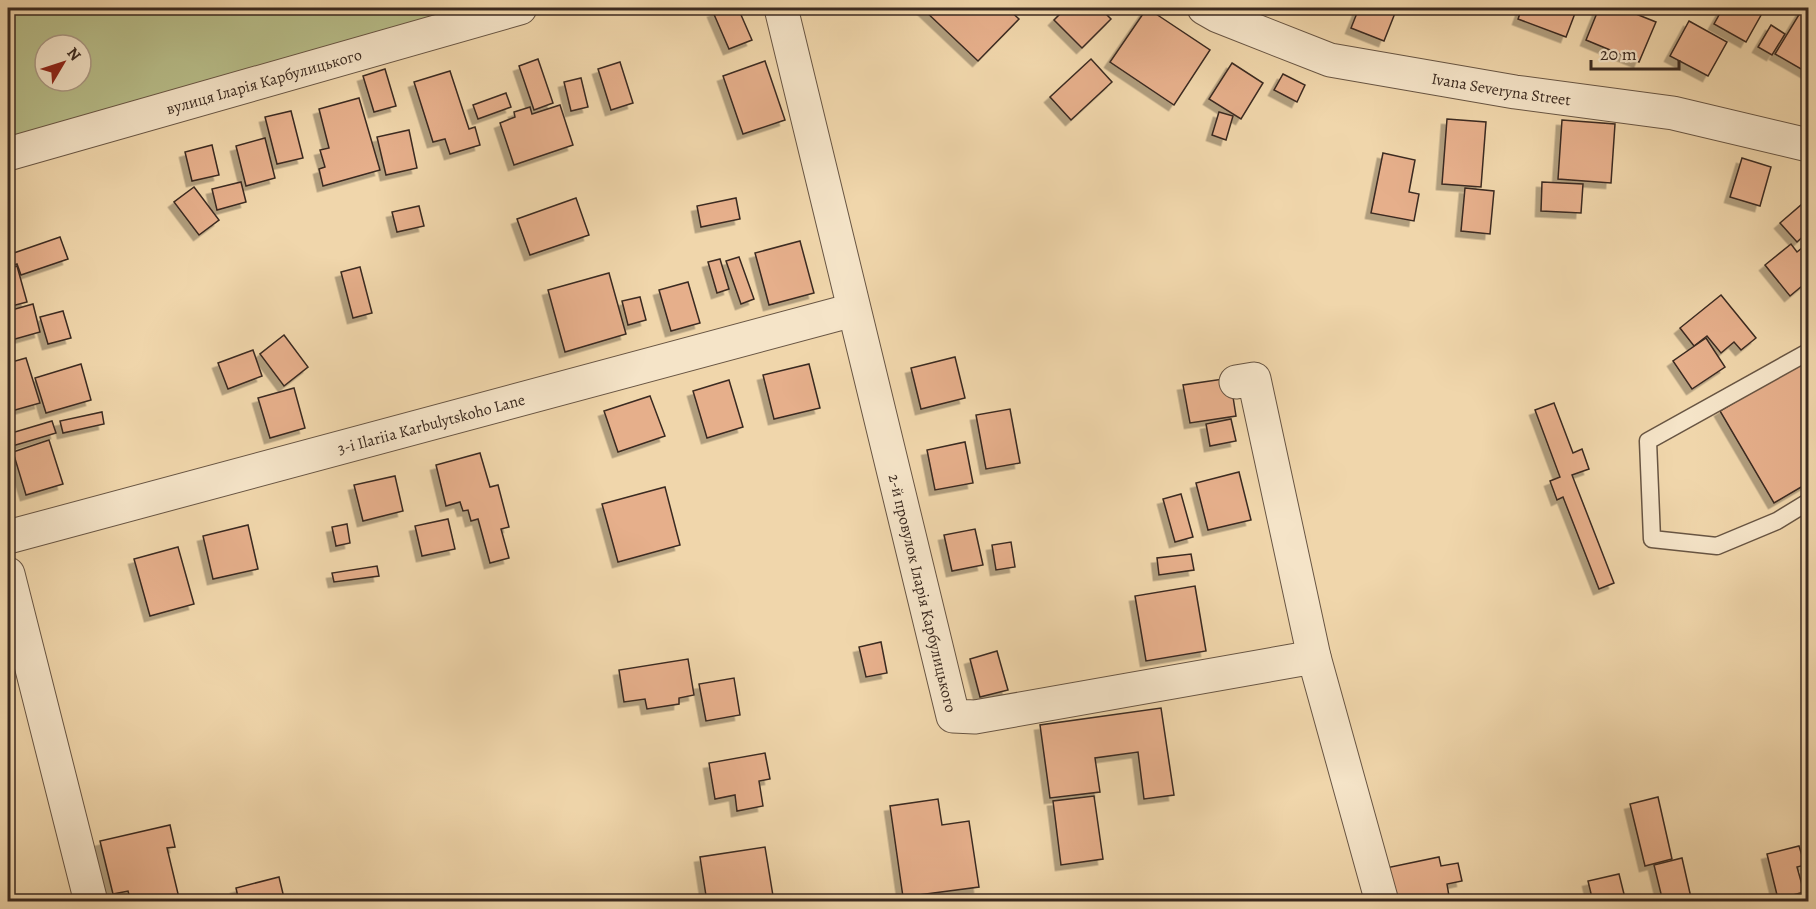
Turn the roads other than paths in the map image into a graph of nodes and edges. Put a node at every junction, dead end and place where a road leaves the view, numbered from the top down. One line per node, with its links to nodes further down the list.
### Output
1 (520, 8): 5 (street, вулиця Іларія Карбулицького)
2 (781, 8): 6 (street, 2-й провулок Іларія Карбулицького)
3 (1204, 8): 4 (street, Ivana Severyna Street)
4 (1809, 145)
5 (8, 154)
6 (853, 310): 10 (street, 3-i Ilariia Karbulytskoho Lane); 12 (street, 2-й провулок Іларія Карбулицького)
7 (1809, 351): 9 (lane)
8 (1236, 382): 12 (street)
9 (1809, 502)
10 (8, 537)
11 (8, 574): 13 (street)
12 (1314, 657): 14 (street)
13 (91, 902)
14 (1382, 902)

